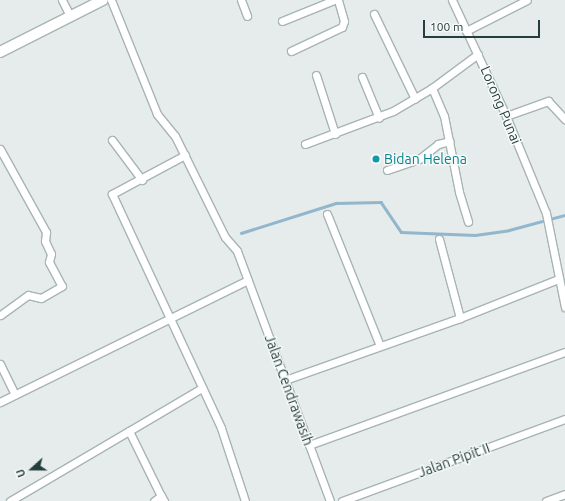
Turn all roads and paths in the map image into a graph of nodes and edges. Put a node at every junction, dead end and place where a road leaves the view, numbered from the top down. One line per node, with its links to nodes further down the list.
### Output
1 (62, 0): 10 (street)
2 (111, 0): 29 (street, Jalan Cendrawasih)
3 (241, 0): 11 (street)
4 (334, 0): 12 (street)
5 (338, 0): 14 (street)
6 (452, 0): 13 (street, Lorong Punai)
7 (526, 0): 13 (street)
8 (98, 1): 10 (main road)
9 (374, 14): 20 (street)
10 (70, 16): 15 (main road)
11 (247, 16)
12 (282, 21)
13 (466, 31): 16 (street, Lorong Punai)
14 (291, 51)
15 (0, 52)
16 (478, 54): 19 (street); 21 (street, Lorong Punai)
17 (316, 75): 24 (street)
18 (362, 77): 22 (street)
19 (432, 88): 20 (street); 26 (street)
20 (415, 99): 22 (street)
21 (506, 116): 23 (street); 36 (street, Lorong Punai)
22 (379, 118): 24 (street)
23 (565, 119)
24 (335, 134): 27 (street)
25 (112, 140): 31 (street)
26 (450, 141): 30 (street); 33 (street)
27 (305, 144)
28 (0, 149): 38 (street)
29 (185, 155): 31 (street); 35 (street, Jalan Cendrawasih)
30 (387, 170)
31 (142, 180): 40 (street)
32 (327, 214): 41 (street)
33 (468, 222)
34 (439, 239): 39 (street)
35 (248, 280): 40 (street); 44 (street, Jalan Cendrawasih)
36 (558, 280): 37 (street, Lorong Punai); 39 (street)
37 (565, 307)
38 (0, 315)
39 (460, 318): 41 (street)
40 (170, 320): 45 (street); 46 (street)
41 (380, 346): 44 (street)
42 (565, 352): 50 (street)
43 (0, 364): 46 (street)
44 (285, 380): 50 (street, Jalan Cendrawasih)
45 (202, 388): 49 (street); 55 (street)
46 (15, 395): 47 (street)
47 (0, 402)
48 (565, 419): 57 (street, Jalan Pipit II)
49 (129, 431): 52 (street); 53 (street)
50 (309, 445): 56 (street, Jalan Cendrawasih)
51 (565, 494): 58 (street)
52 (163, 499): 54 (street)
53 (10, 501)
54 (154, 501)
55 (245, 501)
56 (330, 501)
57 (342, 501)
58 (546, 501)

